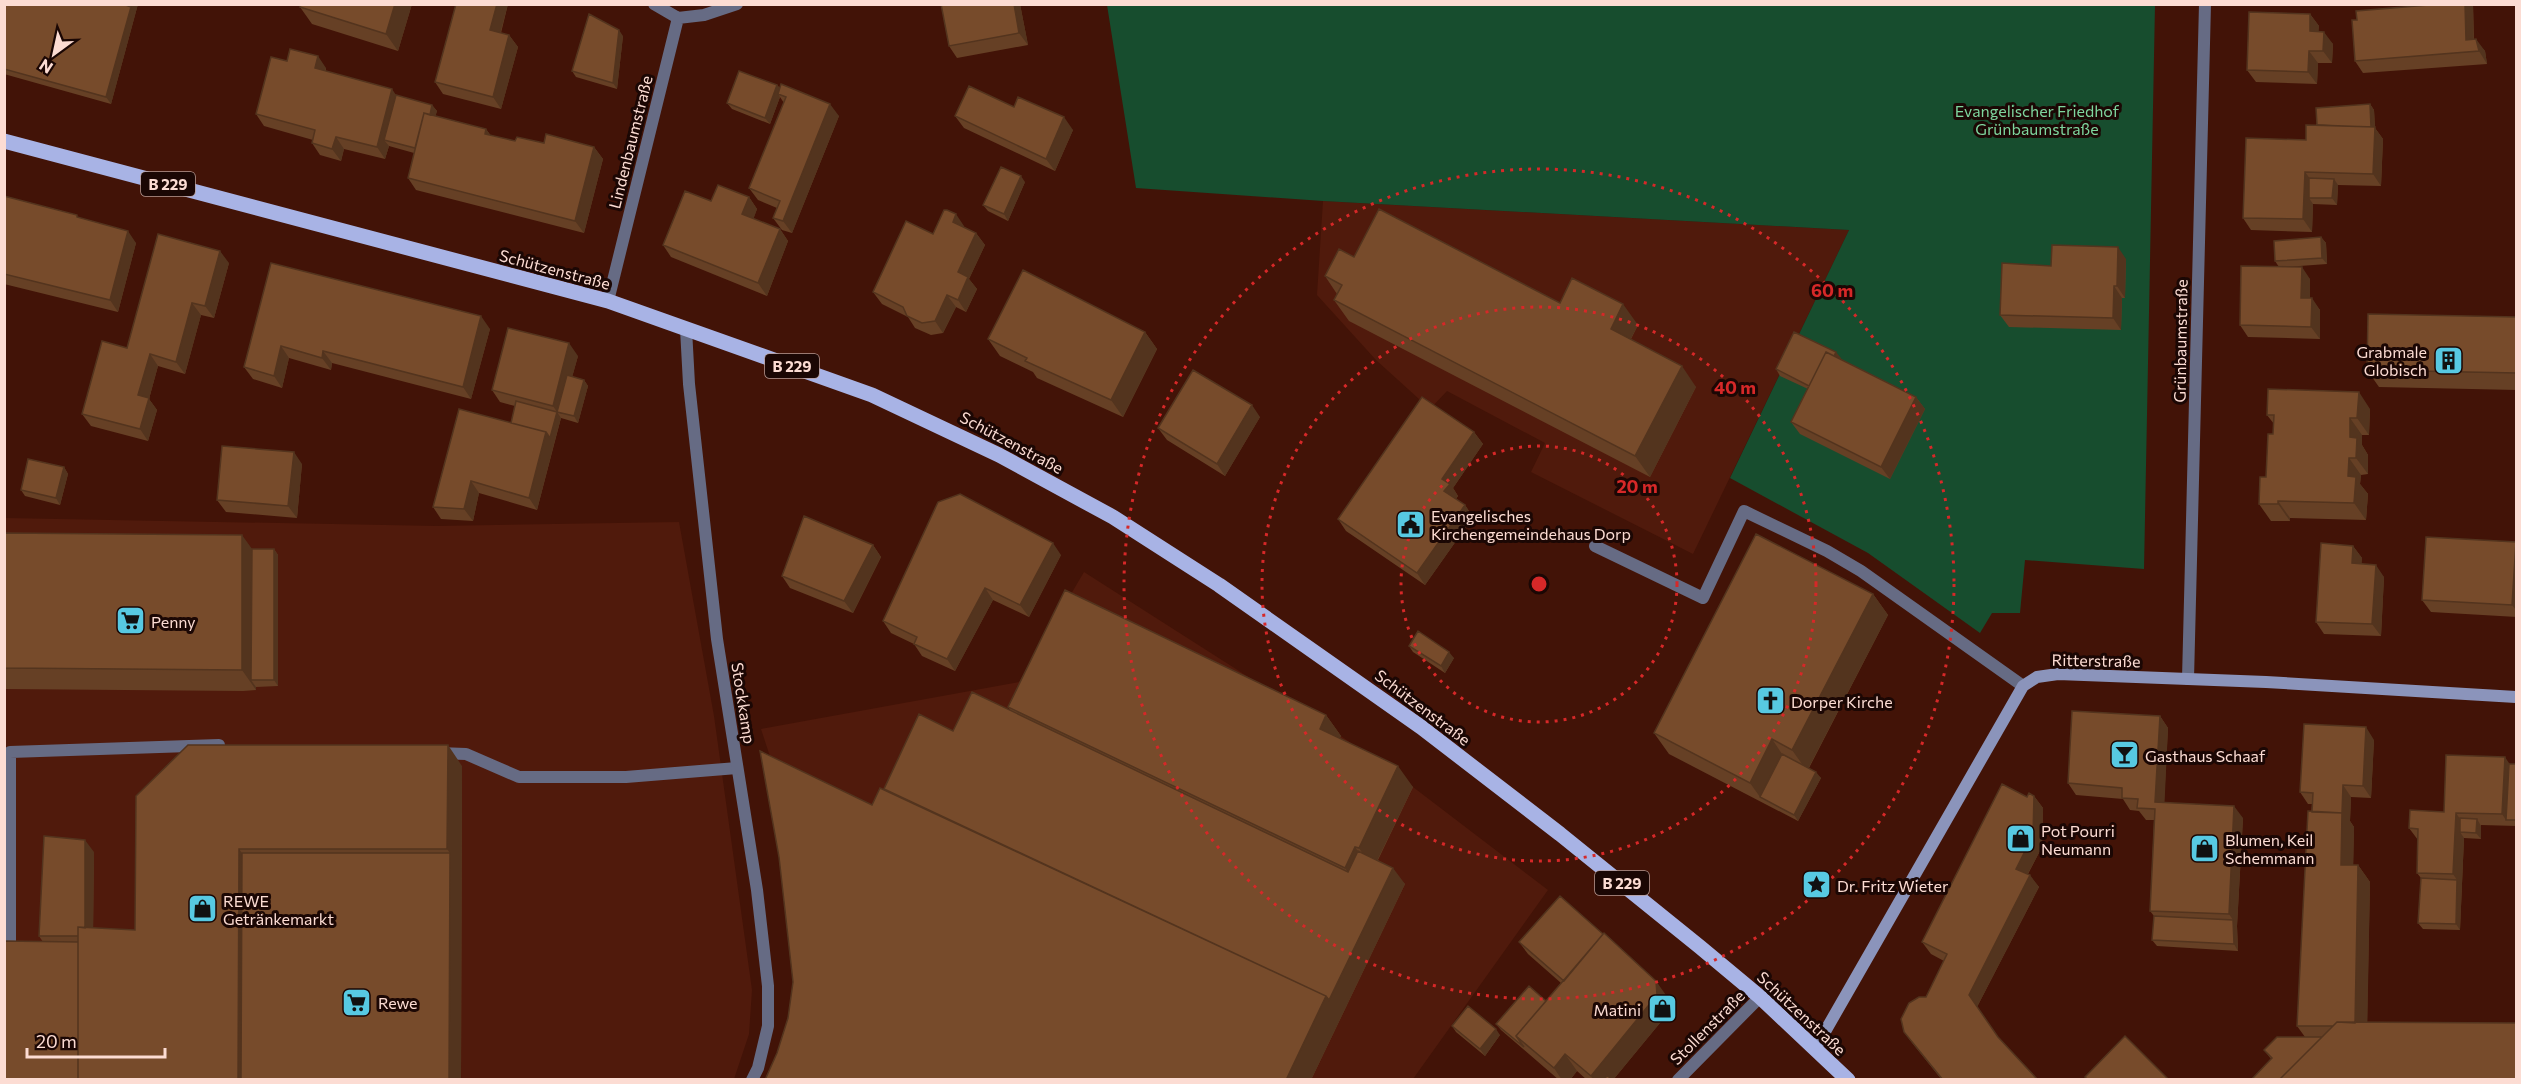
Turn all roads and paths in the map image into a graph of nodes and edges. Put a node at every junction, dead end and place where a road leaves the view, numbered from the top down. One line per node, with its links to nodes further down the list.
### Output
1 (654, 4): 4 (street)
2 (737, 4): 4 (street)
3 (2205, 4): 9 (street, Grünbaumstraße)
4 (678, 18): 6 (street, Lindenbaumstraße)
5 (4, 141): 6 (main road, Schützenstraße / B 229)
6 (608, 302): 7 (main road, Schützenstraße / B 229)
7 (686, 329): 14 (street, Stockkamp); 16 (main road, Schützenstraße / B 229)
8 (1595, 546): 10 (street)
9 (2188, 679): 10 (main road, Ritterstraße); 11 (main road, Ritterstraße)
10 (2023, 686): 17 (main road)
11 (2517, 697)
12 (226, 746): 15 (street)
13 (430, 753): 14 (street)
14 (737, 768): 18 (street, Stockkamp)
15 (10, 947)
16 (1760, 997): 17 (main road, Schützenstraße / B 229); 19 (street, Stollenstraße)
17 (1815, 1049): 20 (main road, Schützenstraße / B 229)
18 (752, 1080)
19 (1678, 1080)
20 (1848, 1080)

